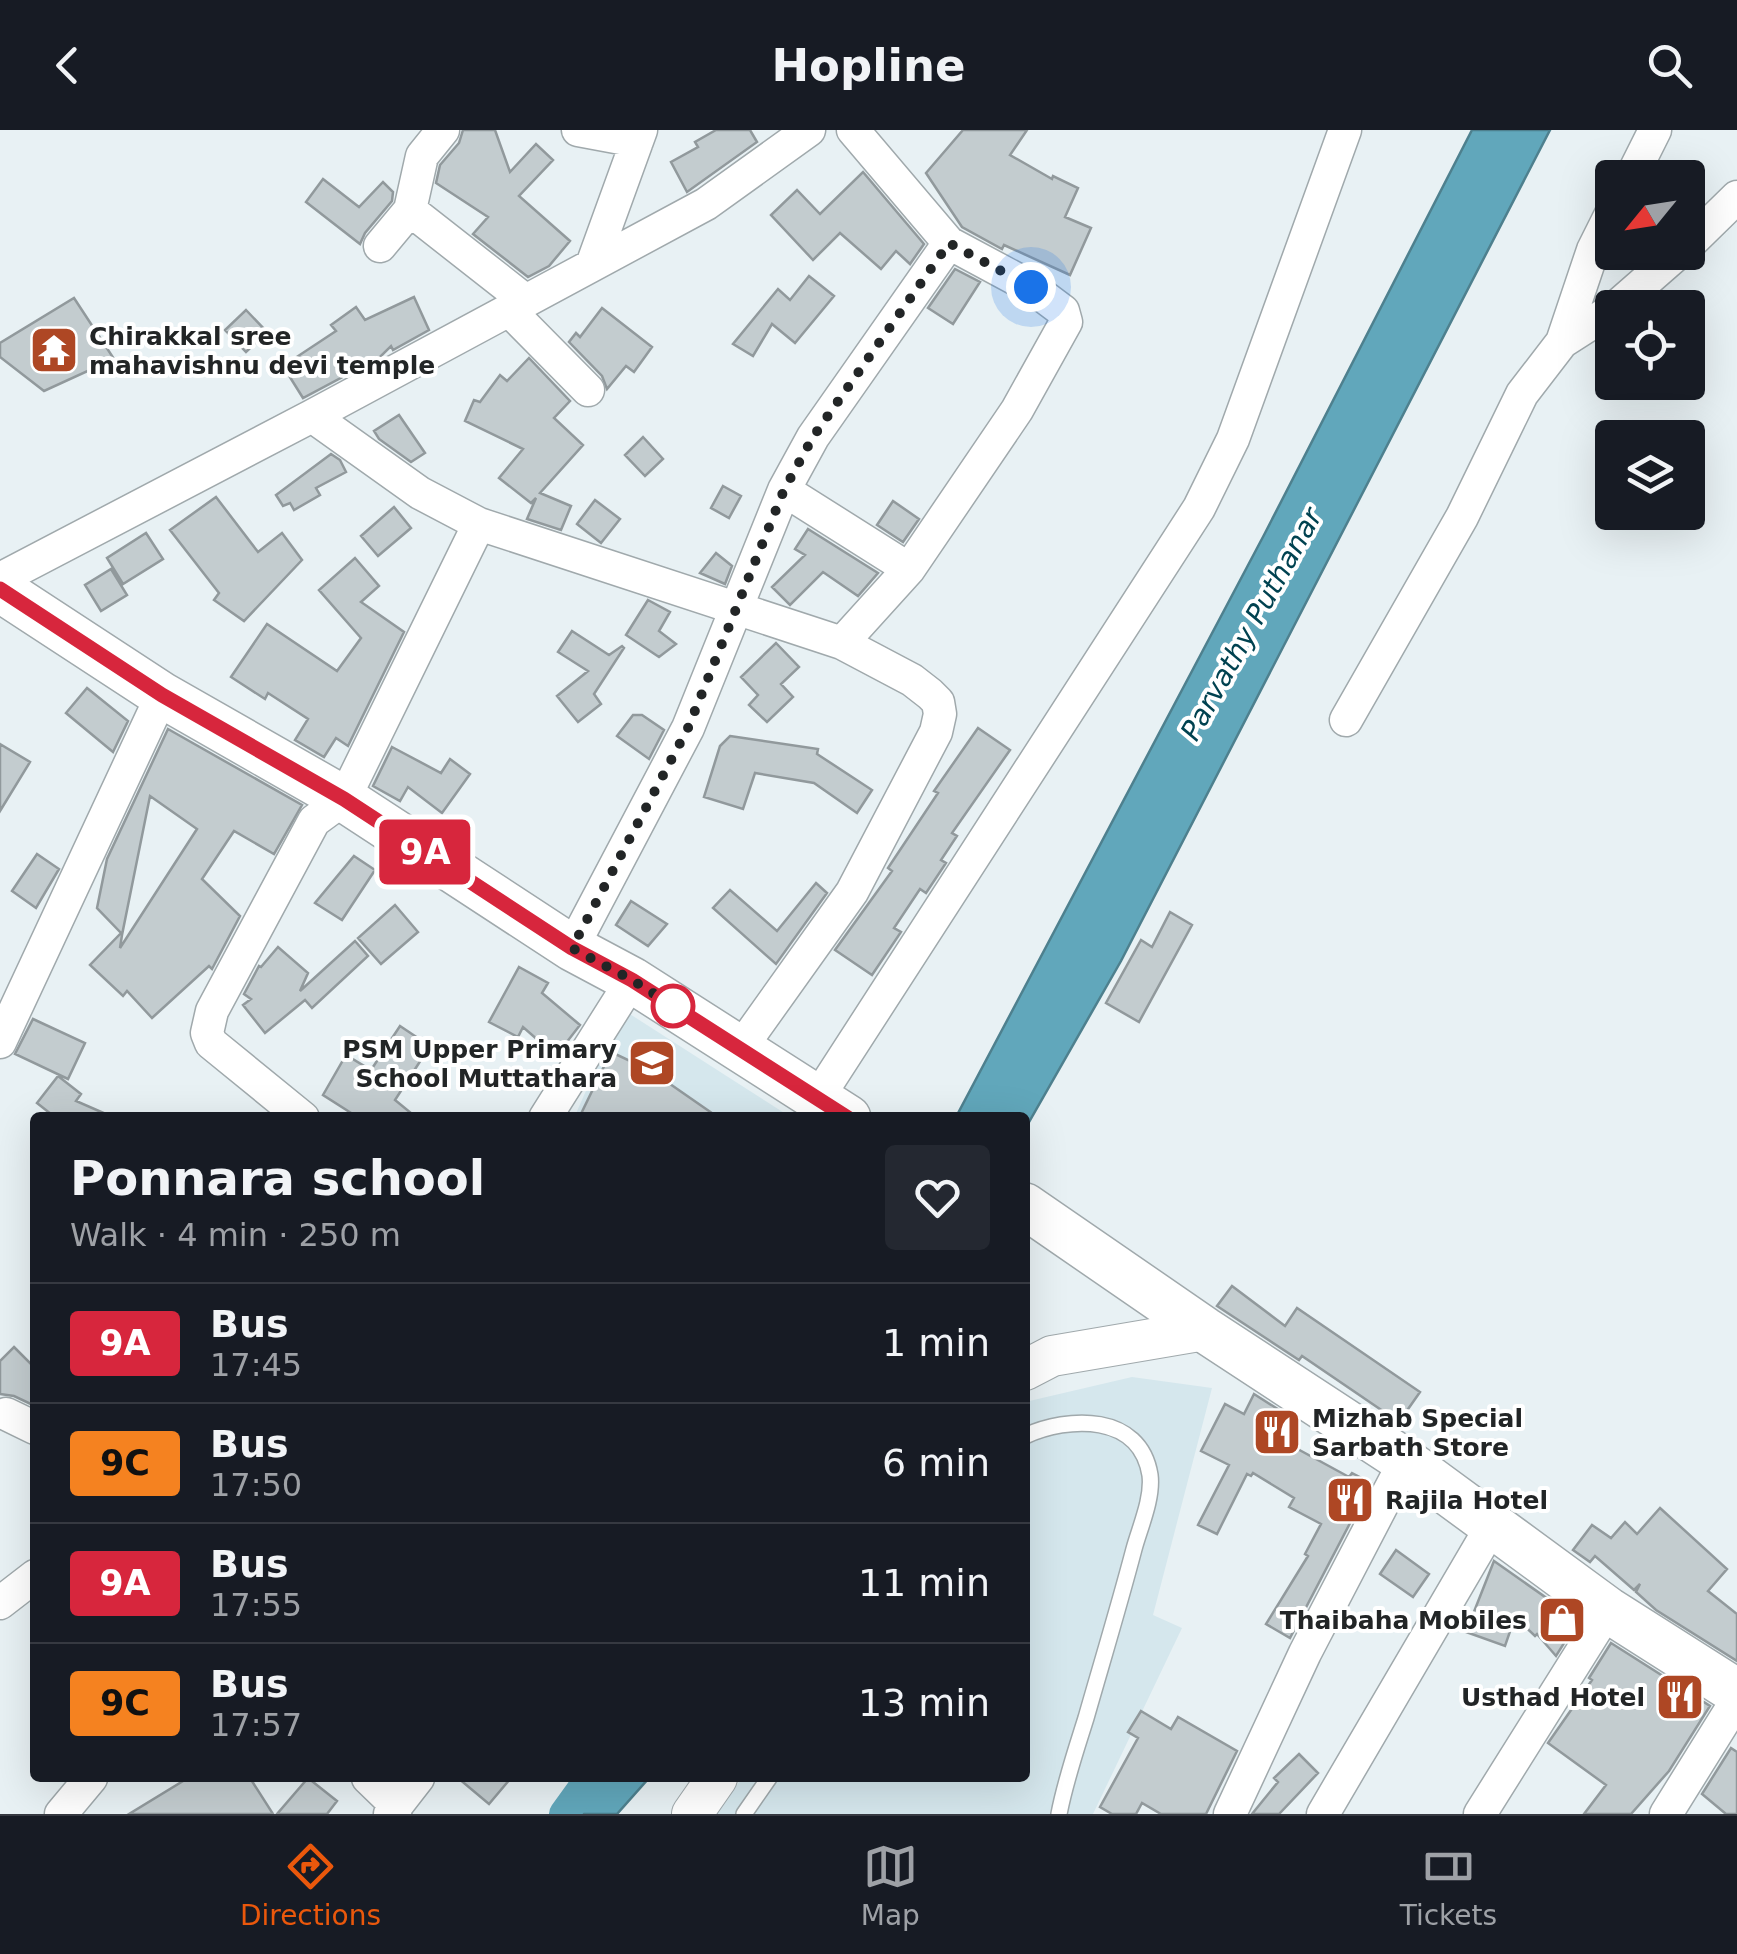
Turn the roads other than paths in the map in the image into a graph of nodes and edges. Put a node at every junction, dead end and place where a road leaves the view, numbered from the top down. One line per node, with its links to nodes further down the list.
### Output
1 (443, 130): 10 (street)
2 (578, 130): 7 (street)
3 (809, 130): 15 (street)
4 (853, 130): 12 (street)
5 (1345, 130): 37 (street)
6 (1655, 130): 8 (street)
7 (639, 136): 15 (street)
8 (1639, 160)
9 (1737, 197): 11 (street)
10 (410, 210): 13 (street); 18 (street)
11 (1705, 228)
12 (949, 243): 23 (street); 25 (street)
13 (380, 246)
14 (1595, 246): 20 (street)
15 (592, 265): 18 (street)
16 (1657, 270): 17 (street)
17 (1635, 290)
18 (518, 305): 21 (street); 22 (street)
19 (1595, 320): 20 (street)
20 (1562, 342): 31 (street)
21 (588, 390)
22 (312, 416): 24 (street); 26 (street)
23 (784, 490): 25 (street); 28 (street)
24 (479, 524): 28 (street); 32 (street)
25 (908, 568): 29 (street)
26 (0, 579)
27 (0, 589): 30 (main road)
28 (736, 608): 29 (street); 33 (street)
29 (842, 643): 36 (street)
30 (162, 695): 32 (main road); 35 (street)
31 (1346, 720)
32 (344, 799): 33 (main road); 38 (street)
33 (572, 948): 34 (main road)
34 (632, 980): 36 (main road); 39 (street)
35 (0, 1042)
36 (740, 1048): 37 (main road)
37 (832, 1111)
38 (288, 1112)
39 (549, 1112)
40 (1030, 1209): 41 (main road)
41 (1206, 1330): 42 (street); 44 (main road)
42 (1030, 1367)
43 (1030, 1435): 60 (lane)
44 (1405, 1460): 45 (main road); 61 (street)
45 (1493, 1524): 48 (main road); 62 (street)
46 (30, 1580): 47 (street)
47 (0, 1603)
48 (1608, 1610): 49 (main road); 63 (street)
49 (1737, 1692)
50 (1737, 1700): 64 (street)
51 (89, 1782): 57 (street)
52 (371, 1782): 56 (street)
53 (415, 1782): 56 (street)
54 (714, 1782): 58 (street)
55 (766, 1782): 59 (lane)
56 (393, 1810)
57 (62, 1814)
58 (692, 1814)
59 (744, 1814)
60 (1059, 1814)
61 (1230, 1814)
62 (1324, 1814)
63 (1480, 1814)
64 (1666, 1814)

